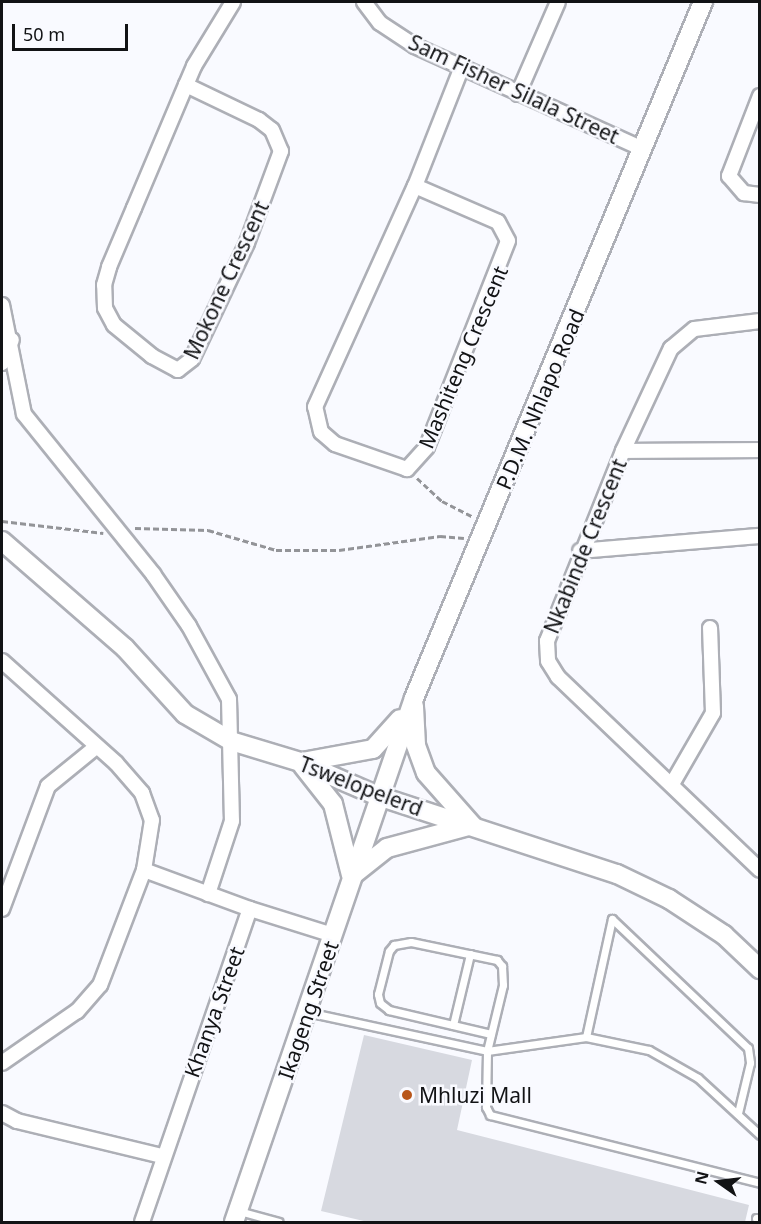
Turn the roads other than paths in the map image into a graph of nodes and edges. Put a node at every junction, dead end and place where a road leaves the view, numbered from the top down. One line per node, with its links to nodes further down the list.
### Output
1 (233, 2): 6 (street, Mokone Crescent)
2 (364, 2): 5 (street, Sam Fisher Silala Street)
3 (558, 2): 7 (street)
4 (704, 2): 9 (street, P.D.M. Nhlapo Road)
5 (462, 69): 7 (street, Sam Fisher Silala Street); 10 (street, Mashiteng Crescent)
6 (186, 85): 6 (street, Mokone Crescent)
7 (518, 94): 9 (street, Sam Fisher Silala Street)
8 (759, 96): 11 (street)
9 (641, 148): 23 (street, P.D.M. Nhlapo Road)
10 (415, 186): 10 (street, Mashiteng Crescent)
11 (759, 195)
12 (2, 305): 14 (street)
13 (759, 321): 17 (street, Nkabinde Crescent)
14 (12, 340): 15 (street); 24 (street)
15 (2, 363)
16 (759, 450): 17 (street)
17 (622, 451): 20 (street, Nkabinde Crescent)
18 (759, 536): 20 (street)
19 (2, 541): 24 (street, Tswelopelerd)
20 (580, 551): 27 (street, Nkabinde Crescent)
21 (710, 628): 27 (street)
22 (2, 661): 25 (street)
23 (414, 698): 26 (street); 28 (street, P.D.M. Nhlapo Road); 29 (street)
24 (231, 741): 26 (street, Tswelopelerd); 33 (street)
25 (96, 747): 30 (street); 34 (street)
26 (300, 762): 28 (street, Tswelopelerd); 32 (street)
27 (672, 784): 31 (street, Nkabinde Crescent)
28 (378, 796): 29 (street, Tswelopelerd); 32 (street, Ikageng Street)
29 (472, 825): 32 (street); 38 (street, Tswelopelerd)
30 (144, 870): 33 (street); 44 (street)
31 (759, 870)
32 (352, 876): 36 (street, Ikageng Street)
33 (208, 894): 35 (street)
34 (2, 909)
35 (250, 909): 36 (street); 48 (street, Khanya Street)
36 (333, 935): 39 (street, Ikageng Street)
37 (470, 954): 40 (lane); 40 (lane); 41 (lane)
38 (759, 969)
39 (307, 1012): 43 (lane); 50 (street, Ikageng Street)
40 (453, 1025): 41 (lane)
41 (491, 1034): 43 (lane)
42 (586, 1037): 43 (lane); 46 (lane); 46 (lane)
43 (487, 1051): 49 (lane)
44 (2, 1064)
45 (2, 1113): 48 (street)
46 (738, 1113): 47 (lane)
47 (759, 1135)
48 (162, 1156): 51 (street, Khanya Street)
49 (759, 1183)
50 (237, 1217): 52 (lane)
51 (142, 1222)
52 (279, 1222)

